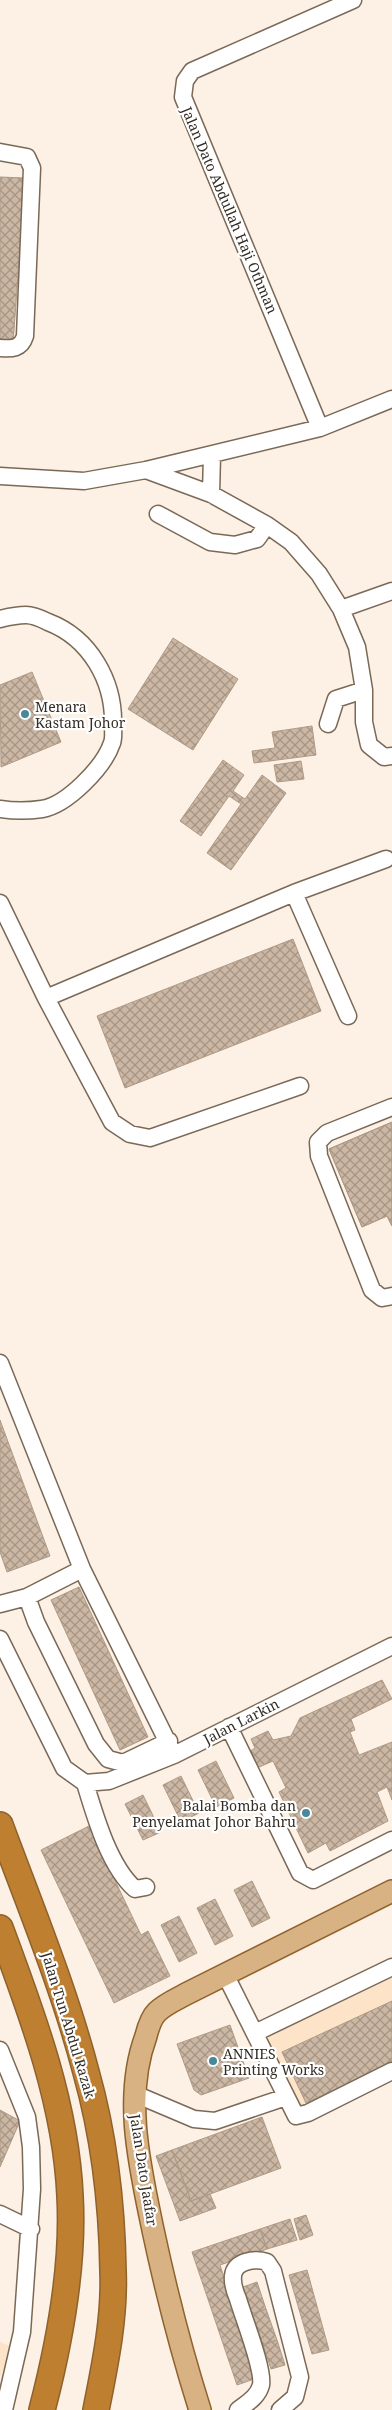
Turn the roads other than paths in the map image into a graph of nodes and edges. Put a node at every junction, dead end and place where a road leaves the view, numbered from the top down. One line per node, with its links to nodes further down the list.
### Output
1 (353, 0): 5 (street, Jalan Dato Abdullah Haji Othman)
2 (0, 152): 3 (street)
3 (0, 348)
4 (392, 399): 5 (street)
5 (320, 428): 6 (street)
6 (212, 455): 7 (street); 9 (street)
7 (146, 470): 8 (street); 9 (street)
8 (0, 476)
9 (210, 494): 11 (street)
10 (158, 514): 11 (street)
11 (267, 525): 13 (street)
12 (392, 591): 13 (street)
13 (340, 609): 15 (street)
14 (0, 619): 18 (street)
15 (364, 690): 16 (street); 17 (street)
16 (328, 724)
17 (388, 756)
18 (0, 809)
19 (386, 859): 20 (street)
20 (294, 893): 22 (street); 23 (street)
21 (0, 903): 22 (street)
22 (46, 998): 24 (street)
23 (348, 1016)
24 (300, 1086)
25 (392, 1107): 26 (street)
26 (392, 1296)
27 (0, 1362): 28 (street)
28 (82, 1569): 29 (street); 34 (street)
29 (27, 1597): 30 (street); 34 (street)
30 (0, 1604)
31 (0, 1639): 35 (street)
32 (392, 1646): 33 (street, Jalan Larkin)
33 (229, 1727): 34 (street, Jalan Larkin); 37 (street)
34 (172, 1748): 35 (street, Jalan Larkin)
35 (85, 1783): 38 (street)
36 (0, 1825): 53 (highway, Jalan Tun Abdul Razak)
37 (392, 1840)
38 (146, 1887)
39 (392, 1891): 42 (main road, Jalan Dato Jaafar)
40 (0, 1928): 52 (highway)
41 (392, 1967): 43 (street)
42 (225, 1974): 43 (street); 46 (main road, Jalan Dato Jaafar)
43 (254, 2033): 47 (street)
44 (0, 2050): 49 (street)
45 (392, 2071): 47 (street)
46 (135, 2094): 47 (street); 54 (main road, Jalan Dato Jaafar)
47 (286, 2097)
48 (0, 2214): 49 (street)
49 (31, 2229): 50 (street)
50 (5, 2388): 51 (street)
51 (4, 2410)
52 (42, 2410)
53 (96, 2410)
54 (200, 2410)
55 (238, 2410): 56 (street)
56 (280, 2410)

